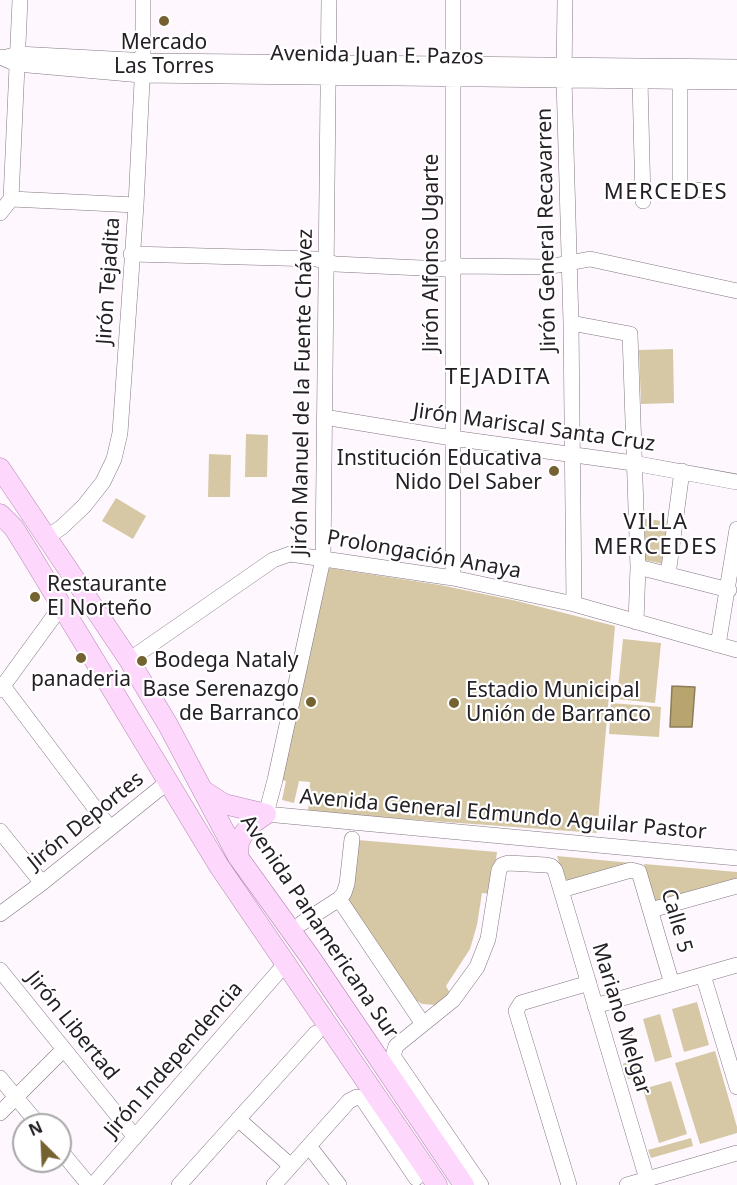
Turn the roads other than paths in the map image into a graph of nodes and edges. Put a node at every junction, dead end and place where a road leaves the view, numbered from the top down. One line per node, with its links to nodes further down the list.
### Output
1 (20, 0): 6 (street)
2 (143, 0): 8 (street, Jirón Tejadita)
3 (329, 0): 9 (street, Jirón Manuel de la Fuente Chávez)
4 (453, 0): 10 (street, Jirón Alfonso Ugarte)
5 (565, 0): 11 (street, Jirón General Recavarren)
6 (9, 58): 8 (street, Avenida Juan E. Pazos); 16 (street)
7 (737, 67): 11 (street, Avenida Juan E. Pazos)
8 (142, 68): 9 (street, Avenida Juan E. Pazos); 18 (street, Jirón Tejadita)
9 (328, 70): 10 (street, Avenida Juan E. Pazos); 21 (street, Jirón Manuel de la Fuente Chávez)
10 (453, 72): 11 (street, Avenida Juan E. Pazos); 23 (street, Jirón Alfonso Ugarte)
11 (564, 72): 12 (street, Avenida Juan E. Pazos); 22 (street, Jirón General Recavarren)
12 (640, 80): 13 (street, Avenida Juan E. Pazos); 17 (street)
13 (680, 81): 14 (street, Avenida Juan E. Pazos); 15 (street)
14 (737, 82)
15 (705, 190)
16 (11, 199): 18 (street); 19 (street)
17 (643, 201)
18 (136, 205): 20 (street, Jirón Tejadita)
19 (0, 213)
20 (131, 254): 21 (street); 35 (street, Jirón Tejadita)
21 (326, 261): 23 (street); 26 (street, Jirón Manuel de la Fuente Chávez)
22 (569, 262): 23 (street); 24 (street); 25 (street, Jirón General Recavarren)
23 (452, 267): 27 (street, Jirón Alfonso Ugarte)
24 (737, 291)
25 (571, 323): 28 (street, Jirón General Recavarren); 29 (street)
26 (324, 417): 27 (street, Jirón Mariscal Santa Cruz); 36 (street, Jirón Manuel de la Fuente Chávez)
27 (452, 438): 28 (street, Jirón Mariscal Santa Cruz); 39 (street, Jirón Alfonso Ugarte)
28 (572, 454): 29 (street, Jirón Mariscal Santa Cruz); 41 (street, Jirón General Recavarren)
29 (633, 463): 31 (street, Jirón Mariscal Santa Cruz); 37 (street)
30 (0, 468): 35 (main road, Avenida Panamericana Sur)
31 (682, 471): 32 (street, Jirón Mariscal Santa Cruz); 38 (street)
32 (737, 482)
33 (0, 514): 42 (main road)
34 (737, 529): 40 (street)
35 (46, 538): 46 (main road, Avenida Panamericana Sur)
36 (323, 559): 39 (street, Prolongación Anaya); 46 (street, Prolongación Anaya); 50 (street, Jirón Manuel de la Fuente Chávez)
37 (638, 567): 38 (street); 43 (street)
38 (668, 575): 40 (street)
39 (453, 578): 41 (street, Prolongación Anaya)
40 (731, 594): 44 (street)
41 (574, 604): 43 (street, Prolongación Anaya)
42 (62, 605): 47 (street); 48 (main road)
43 (636, 622): 44 (street, Prolongación Anaya)
44 (718, 645): 45 (street, Prolongación Anaya)
45 (737, 650)
46 (129, 660): 49 (main road, Avenida Panamericana Sur)
47 (2, 688): 51 (street)
48 (169, 781): 51 (street, Jirón Deportes); 53 (main road)
49 (218, 807): 50 (main road); 53 (main road); 55 (main road, Avenida Panamericana Sur)
50 (266, 814): 55 (main road); 56 (street, Avenida General Edmundo Aguilar Pastor)
51 (110, 828): 57 (street, Jirón Deportes)
52 (0, 831): 57 (street)
53 (201, 835): 64 (main road)
54 (352, 839): 60 (street)
55 (238, 857): 92 (main road, Avenida Panamericana Sur)
56 (737, 858)
57 (42, 883): 62 (street, Jirón Deportes)
58 (737, 886): 61 (street)
59 (561, 890): 61 (street, Calle 5); 68 (street, Mariano Melgar); 71 (street, Mariano Melgar)
60 (339, 899): 63 (street); 71 (street)
61 (651, 910): 69 (street, Calle 5)
62 (0, 914)
63 (302, 923)
64 (286, 963): 80 (street, Jirón Independencia); 91 (main road)
65 (737, 965): 67 (street)
66 (0, 970): 73 (street, Jirón Libertad)
67 (703, 975): 69 (street); 75 (street)
68 (589, 983): 70 (street, Mariano Melgar); 94 (street)
69 (672, 984): 70 (street)
70 (595, 1006): 86 (street, Mariano Melgar)
71 (423, 1024): 93 (street)
72 (316, 1033): 79 (street)
73 (64, 1049): 76 (street); 80 (street, Jirón Libertad)
74 (0, 1078): 76 (street)
75 (737, 1087)
76 (16, 1097): 77 (street); 78 (street)
77 (0, 1113)
78 (29, 1113)
79 (238, 1119): 84 (street); 88 (street)
80 (135, 1137): 87 (street, Jirón Independencia)
81 (309, 1146): 84 (street); 85 (street); 90 (street)
82 (737, 1153): 86 (street)
83 (72, 1164): 87 (street)
84 (291, 1166): 89 (street)
85 (416, 1178)
86 (647, 1179): 95 (street)
87 (91, 1185)
88 (179, 1185)
89 (274, 1185)
90 (339, 1185)
91 (436, 1185)
92 (464, 1185)
93 (481, 1185)
94 (569, 1185)
95 (627, 1185)

